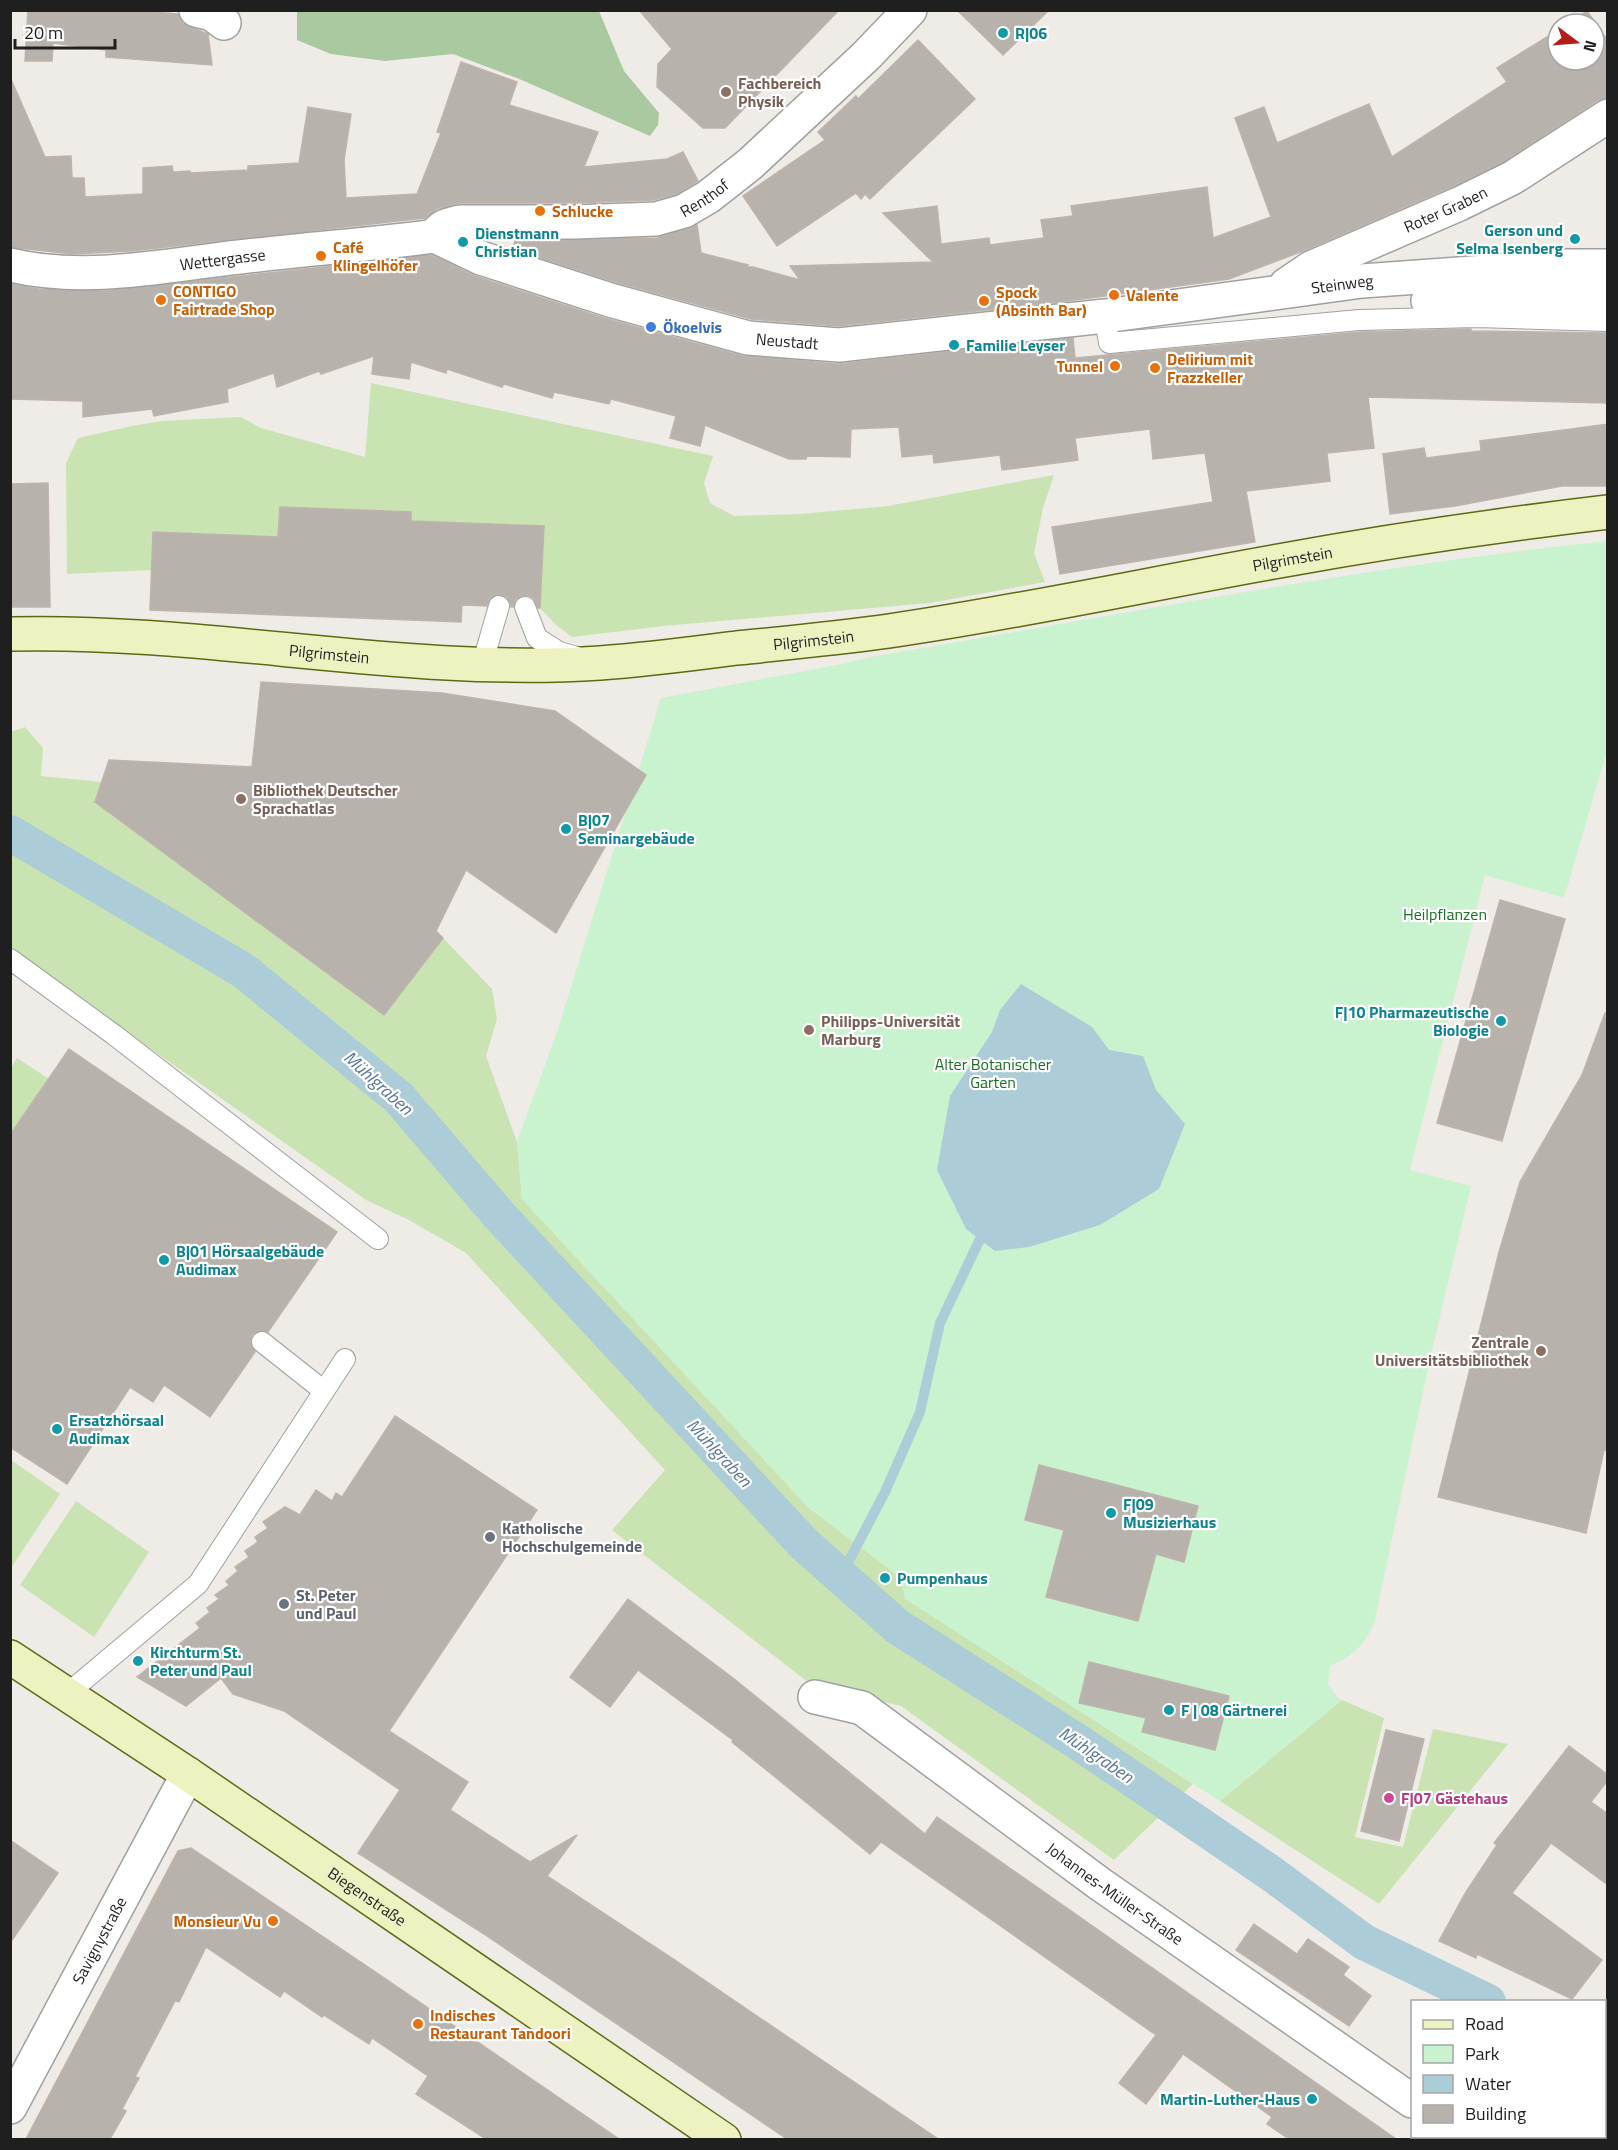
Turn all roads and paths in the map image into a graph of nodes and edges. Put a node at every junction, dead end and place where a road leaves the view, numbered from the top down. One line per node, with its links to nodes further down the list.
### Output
1 (910, 10): 3 (street, Renthof)
2 (1608, 116): 6 (street, Roter Graben)
3 (435, 236): 4 (street, Wettergasse); 9 (street, Neustadt)
4 (10, 265)
5 (1608, 266): 6 (street, Steinweg)
6 (1277, 291): 9 (street, Steinweg)
7 (1608, 296): 8 (street)
8 (1428, 301)
9 (1092, 317): 10 (lane)
10 (1608, 321)
11 (1608, 512): 15 (main road, Pilgrimstein)
12 (499, 606): 16 (lane)
13 (525, 607): 15 (lane)
14 (10, 634): 16 (main road, Pilgrimstein)
15 (531, 652): 16 (main road, Pilgrimstein)
16 (482, 665)
17 (10, 959): 18 (lane)
18 (378, 1239)
19 (262, 1342): 21 (lane)
20 (345, 1359): 21 (lane)
21 (324, 1391): 23 (lane)
22 (10, 1657): 23 (main road, Biegenstraße)
23 (67, 1694): 25 (main road, Biegenstraße)
24 (815, 1697): 26 (street, Johannes-Müller-Straße)
25 (188, 1774): 27 (street, Savignystraße); 28 (main road, Biegenstraße)
26 (1411, 2100)
27 (10, 2107)
28 (721, 2139)

